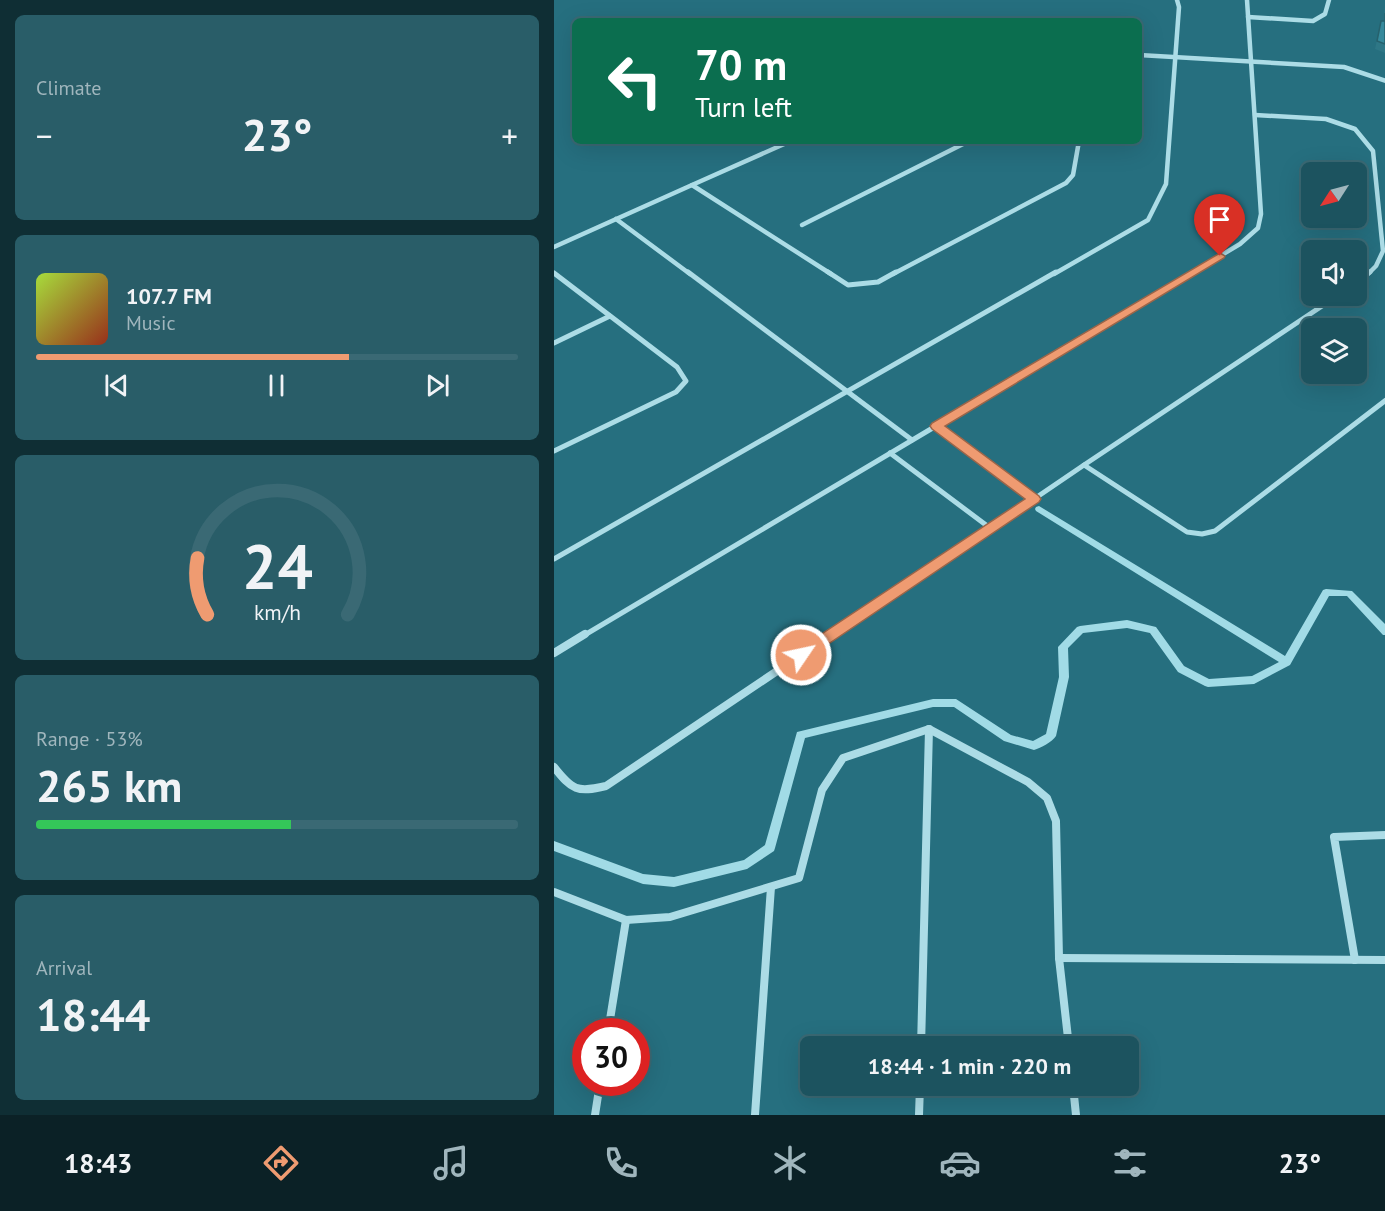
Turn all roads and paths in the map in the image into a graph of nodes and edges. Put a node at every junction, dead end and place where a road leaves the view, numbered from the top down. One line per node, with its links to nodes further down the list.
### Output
1 (1177, 0): 6 (street)
2 (1247, 0): 4 (street)
3 (1329, 0): 4 (street)
4 (1248, 17): 7 (street)
5 (1142, 55): 6 (street)
6 (1175, 57): 7 (street); 22 (street)
7 (1251, 62): 8 (street); 9 (street)
8 (1385, 81)
9 (1254, 115): 18 (street); 24 (street)
10 (784, 144): 13 (street)
11 (963, 144): 15 (street)
12 (1078, 144): 13 (street)
13 (692, 185): 14 (street)
14 (616, 219): 16 (street); 22 (street)
15 (802, 225)
16 (554, 246)
17 (554, 273): 20 (street)
18 (1367, 275)
19 (1322, 306): 28 (street)
20 (610, 316): 21 (street); 26 (street)
21 (554, 343)
22 (847, 391): 25 (street); 31 (street)
23 (1385, 400): 28 (street)
24 (936, 426): 25 (street); 29 (street)
25 (912, 440): 27 (street)
26 (554, 452)
27 (890, 453): 30 (street); 32 (street)
28 (1084, 465): 29 (street)
29 (1034, 499): 30 (street)
30 (990, 528): 34 (street)
31 (554, 559)
32 (554, 653)
33 (929, 729): 36 (street); 39 (street); 43 (street)
34 (554, 767)
35 (1385, 835): 40 (street)
36 (772, 887): 38 (street); 49 (street)
37 (554, 892): 38 (street)
38 (626, 920): 42 (street)
39 (1058, 958): 40 (street); 44 (street)
40 (1355, 960): 41 (street)
41 (1385, 960)
42 (610, 1018)
43 (921, 1036)
44 (1068, 1036)
45 (598, 1096): 48 (street)
46 (920, 1096): 50 (street)
47 (1074, 1096): 51 (street)
48 (595, 1115)
49 (755, 1115)
50 (919, 1115)
51 (1076, 1115)

